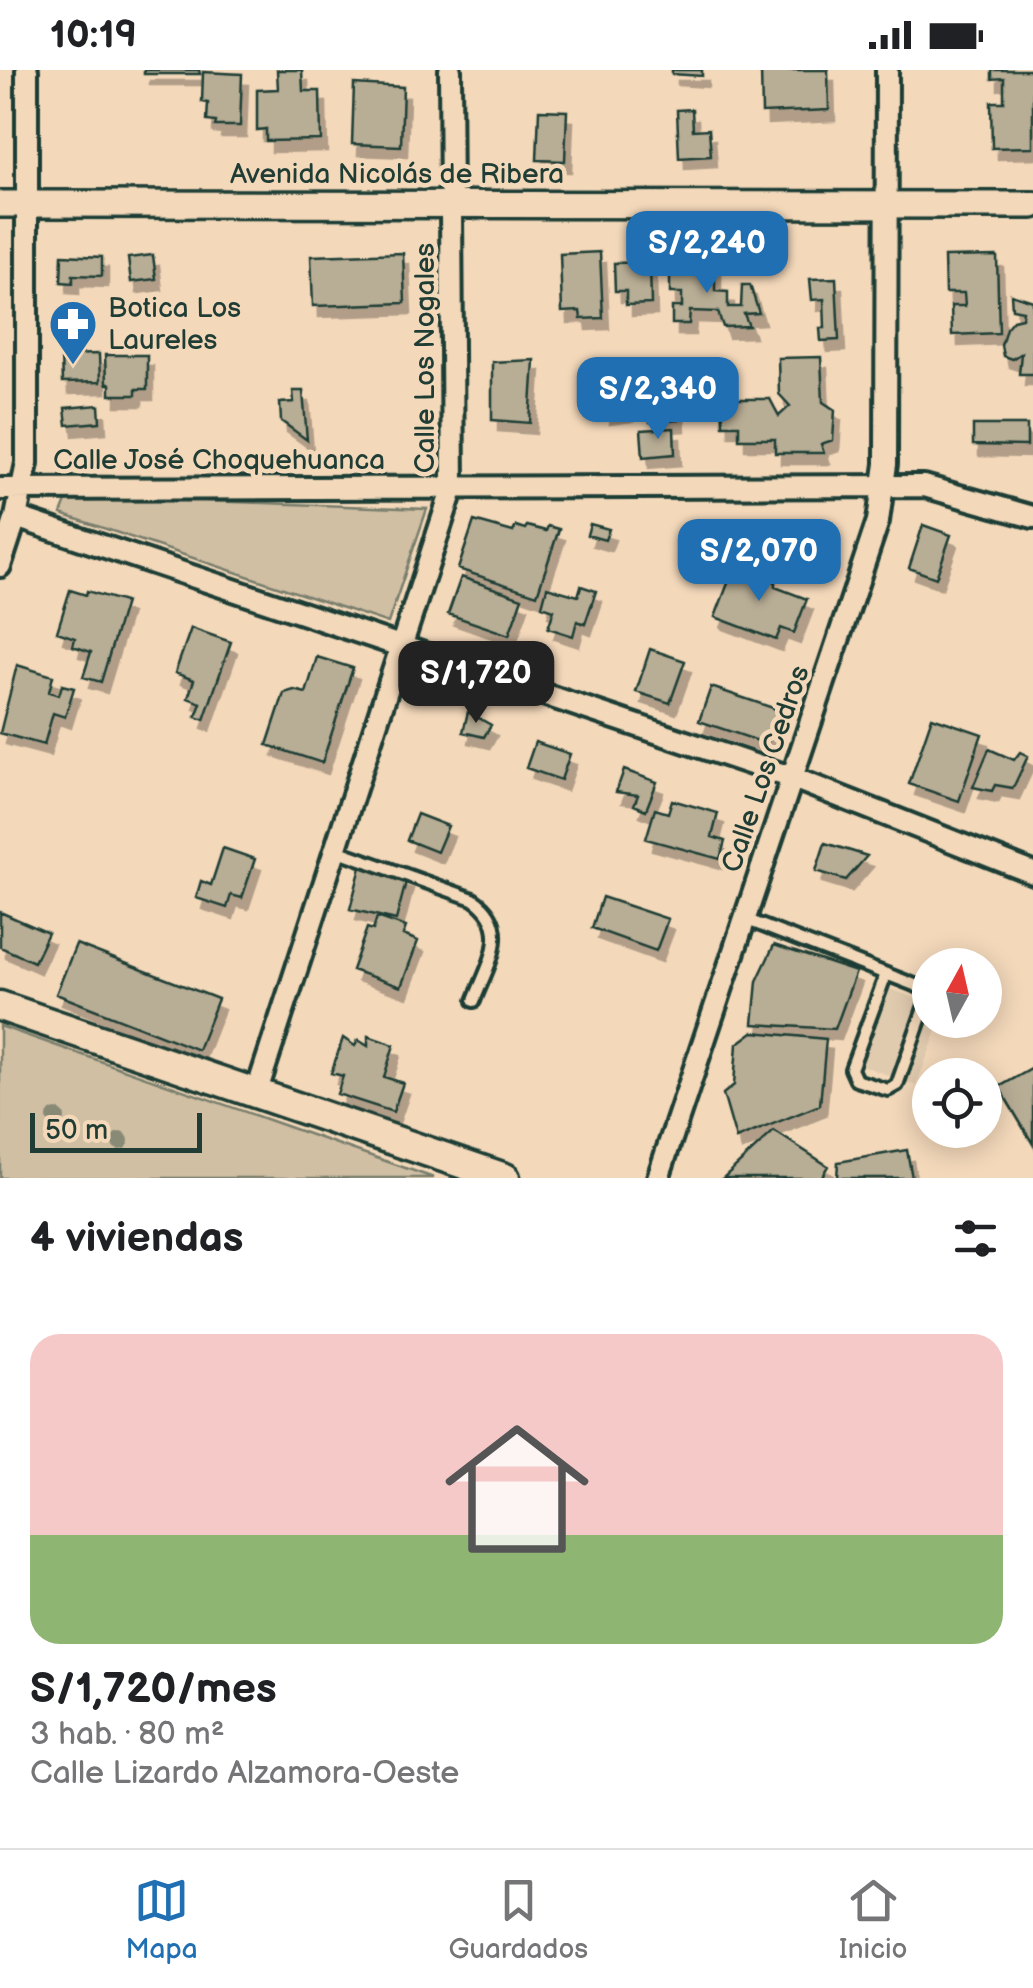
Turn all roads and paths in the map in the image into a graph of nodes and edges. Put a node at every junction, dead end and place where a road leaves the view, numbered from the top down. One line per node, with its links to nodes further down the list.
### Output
1 (27, 70): 5 (street)
2 (450, 70): 6 (street, Calle Los Nogales)
3 (887, 70): 7 (street, Calle Los Cedros)
4 (0, 204): 5 (street, Avenida Nicolás de Ribera)
5 (27, 204): 6 (street, Avenida Nicolás de Ribera); 11 (street)
6 (452, 204): 7 (street, Avenida Nicolás de Ribera); 10 (street, Calle Los Nogales)
7 (887, 205): 8 (street, Avenida Nicolás de Ribera); 9 (street, Calle Los Cedros)
8 (1033, 205)
9 (883, 485): 10 (street, Calle José Choquehuanca); 14 (street, Calle José Choquehuanca); 17 (street, Calle Los Cedros)
10 (453, 487): 11 (street, Calle José Choquehuanca); 16 (street, Calle Los Nogales)
11 (22, 488): 12 (street, Calle José Choquehuanca); 13 (street)
12 (0, 489)
13 (16, 516): 15 (street); 16 (street)
14 (1033, 517)
15 (0, 566)
16 (400, 646): 17 (street); 18 (street, Calle Los Nogales)
17 (792, 778): 19 (street); 20 (street, Calle Los Cedros)
18 (335, 850): 23 (lane); 26 (street, Calle Los Nogales)
19 (1033, 873)
20 (745, 919): 21 (lane); 28 (street, Calle Los Cedros)
21 (886, 974): 22 (lane); 25 (lane)
22 (912, 984)
23 (474, 1000)
24 (0, 1006): 26 (main road)
25 (914, 1038)
26 (256, 1094): 27 (main road)
27 (505, 1178)
28 (658, 1178)

